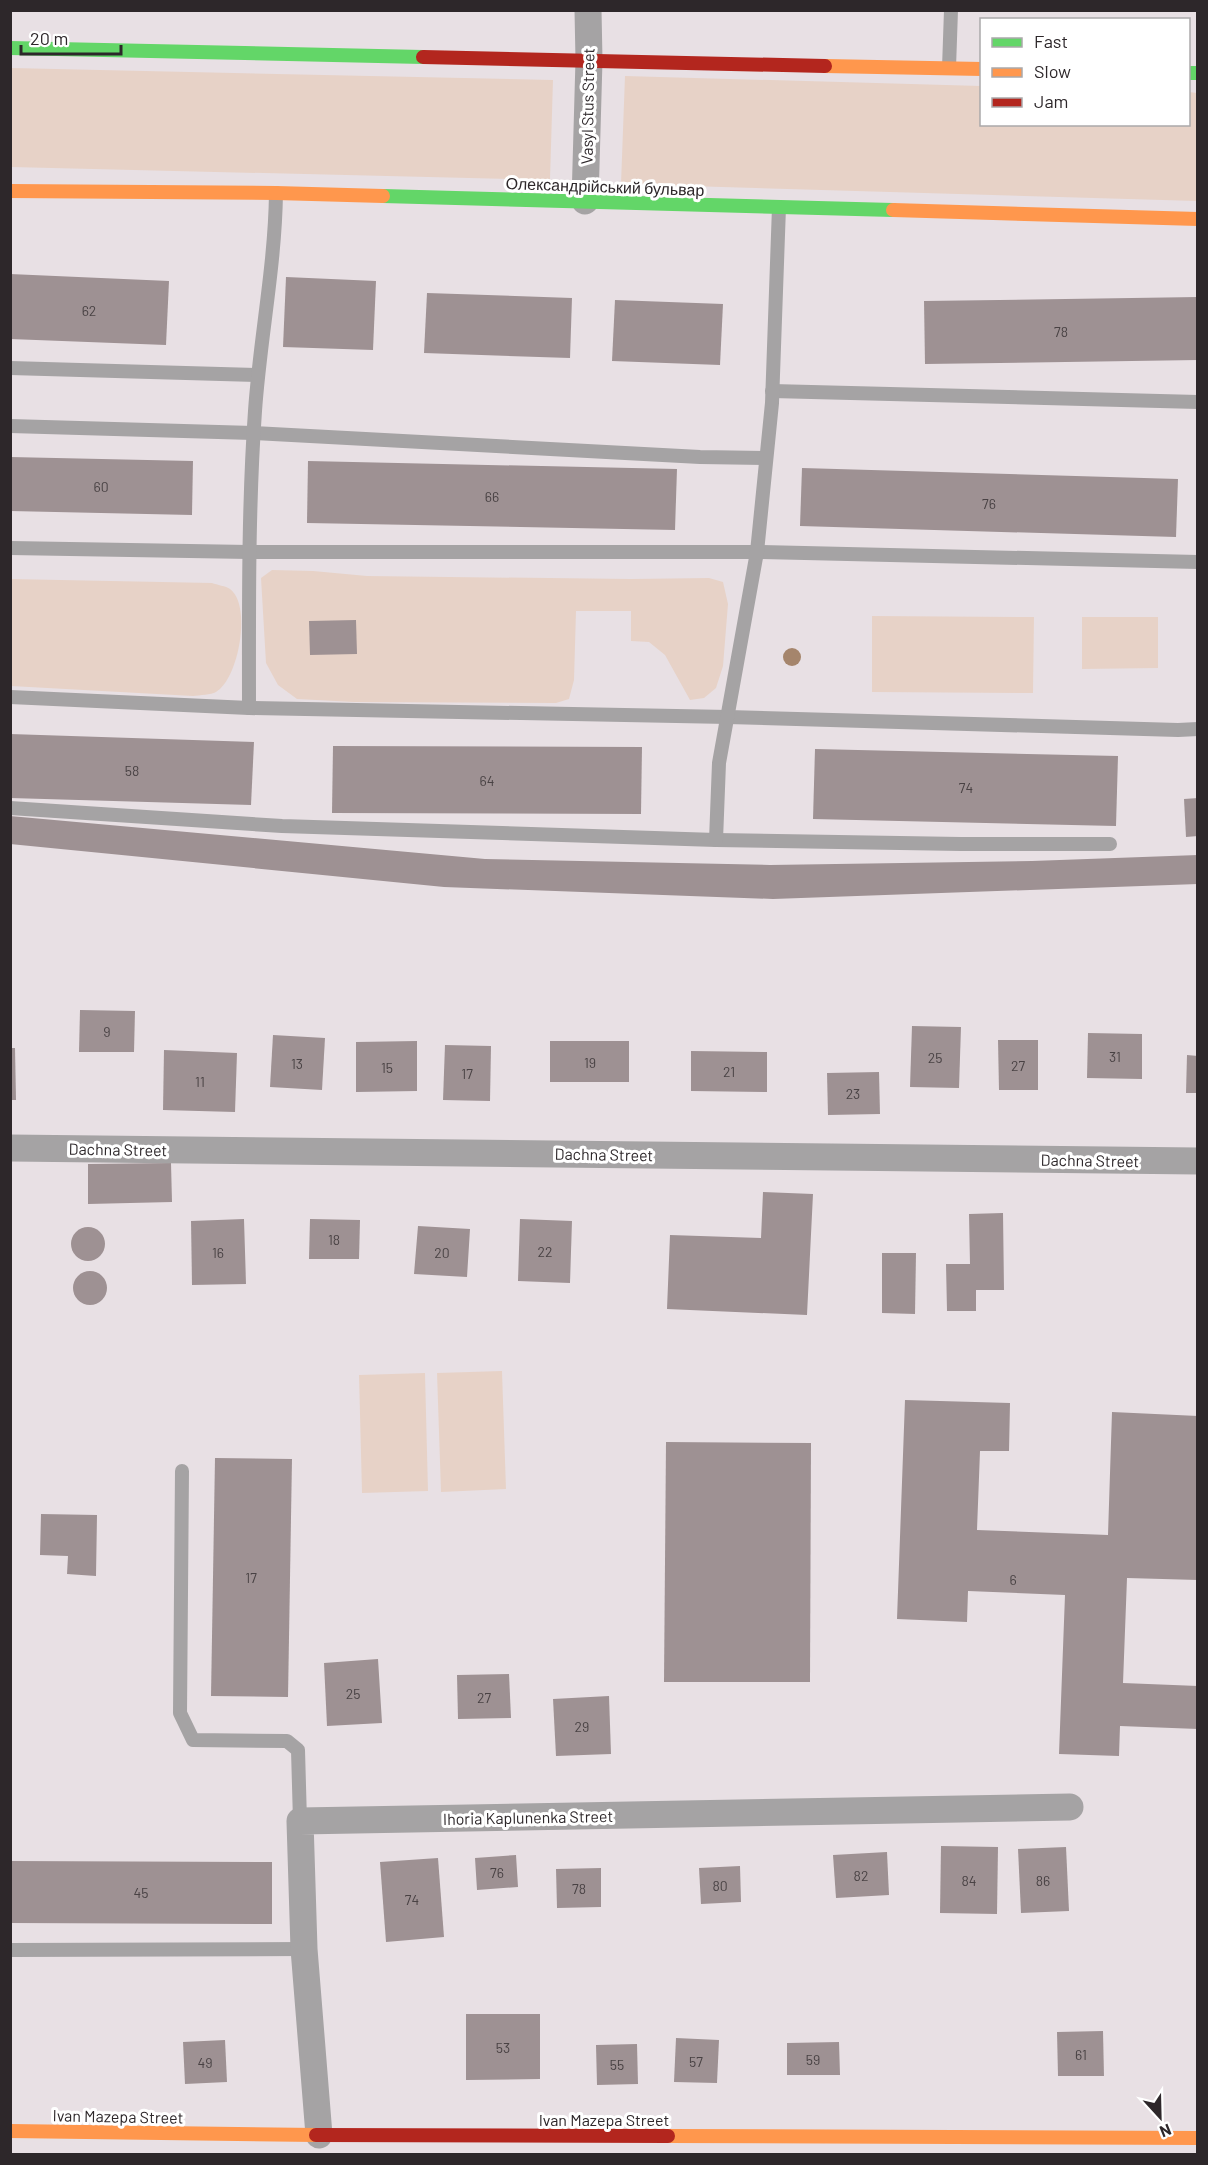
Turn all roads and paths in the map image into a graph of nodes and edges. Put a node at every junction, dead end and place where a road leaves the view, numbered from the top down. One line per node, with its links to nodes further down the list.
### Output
1 (588, 10): 4 (street, Vasyl Stus Street)
2 (951, 10): 5 (lane)
3 (10, 48): 4 (main road)
4 (589, 60): 5 (main road); 9 (street, Vasyl Stus Street)
5 (949, 68): 6 (main road)
6 (980, 69)
7 (10, 191): 8 (main road, Олександрійський бульвар)
8 (276, 193): 9 (main road, Олександрійський бульвар); 13 (lane)
9 (585, 201): 10 (main road, Олександрійський бульвар)
10 (779, 207): 11 (main road, Олександрійський бульвар); 14 (lane)
11 (1197, 219)
12 (10, 368): 13 (lane)
13 (258, 375): 17 (lane)
14 (772, 391): 15 (lane); 18 (lane)
15 (1197, 402)
16 (10, 426): 17 (lane)
17 (253, 433): 18 (lane); 20 (lane)
18 (766, 458): 21 (lane)
19 (10, 548): 20 (lane)
20 (249, 552): 21 (lane); 24 (lane)
21 (757, 552): 22 (lane); 25 (lane)
22 (1197, 562)
23 (10, 696): 24 (lane)
24 (249, 708): 25 (lane)
25 (728, 717): 26 (lane); 28 (lane)
26 (1197, 729)
27 (10, 808): 28 (lane)
28 (716, 840): 29 (lane)
29 (1110, 844)
30 (10, 1148): 31 (street, Dachna Street)
31 (1197, 1161)
32 (182, 1471): 34 (lane)
33 (1070, 1807): 34 (street, Ihoria Kaplunenka Street)
34 (300, 1821): 35 (street)
35 (304, 1948): 36 (lane); 38 (street)
36 (10, 1950)
37 (10, 2131): 38 (main road, Ivan Mazepa Street)
38 (319, 2135): 39 (main road, Ivan Mazepa Street)
39 (1197, 2138)

